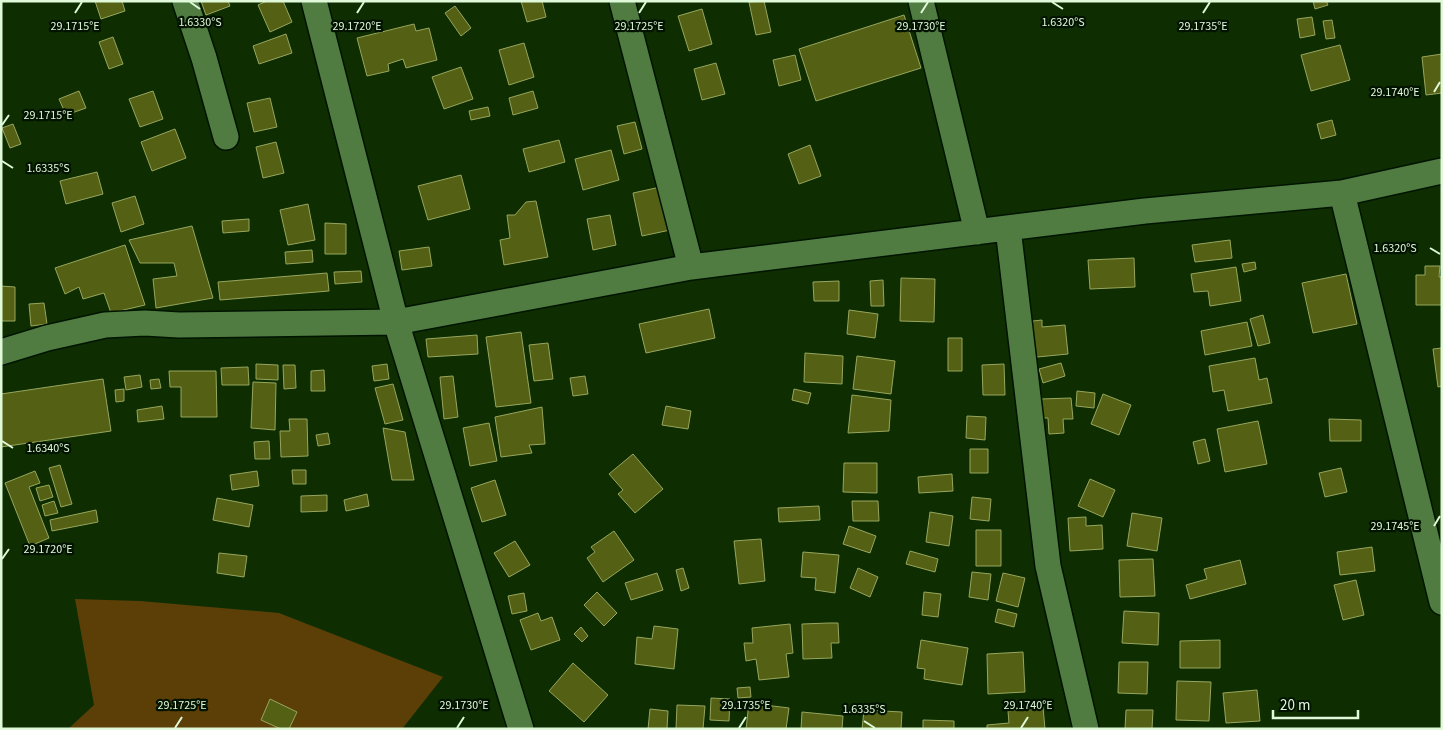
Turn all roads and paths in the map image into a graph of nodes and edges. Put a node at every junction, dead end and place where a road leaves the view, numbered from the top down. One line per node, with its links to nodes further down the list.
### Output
1 (184, 1): 5 (street)
2 (314, 1): 11 (street)
3 (622, 1): 10 (street)
4 (921, 1): 9 (street)
5 (226, 137)
6 (1442, 171): 7 (street)
7 (1342, 193): 8 (street); 13 (street)
8 (1008, 228): 9 (street); 15 (street)
9 (977, 232): 10 (street)
10 (691, 267): 11 (street)
11 (396, 322): 12 (street); 14 (street)
12 (1, 352)
13 (1442, 602)
14 (522, 729)
15 (1086, 729)

